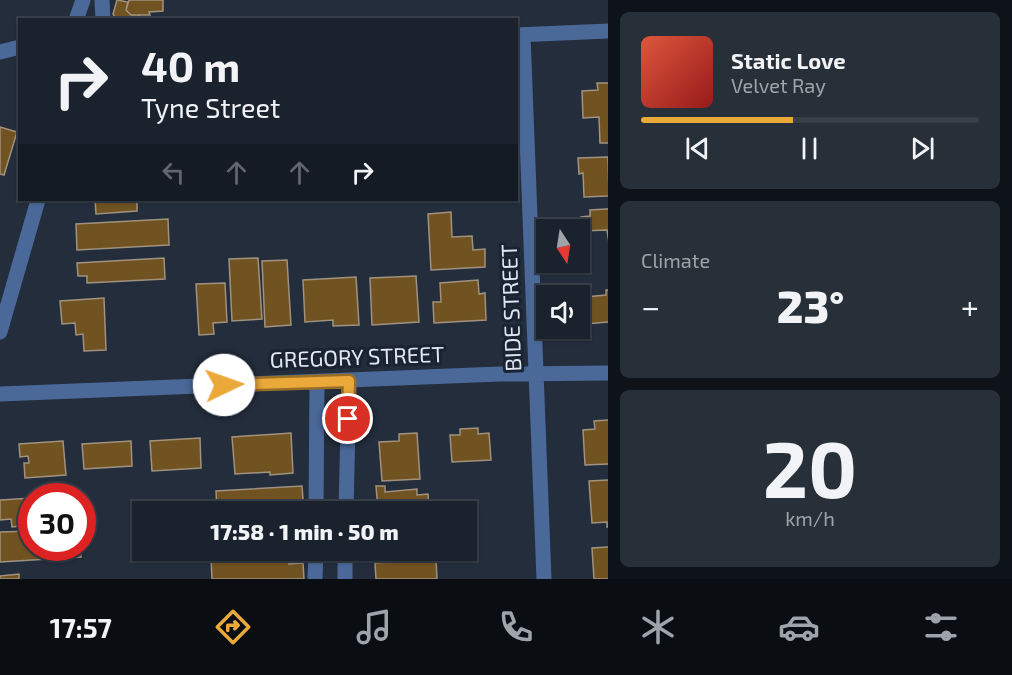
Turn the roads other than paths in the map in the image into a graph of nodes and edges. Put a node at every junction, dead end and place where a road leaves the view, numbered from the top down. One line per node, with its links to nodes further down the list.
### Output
1 (83, 0): 3 (street)
2 (102, 0): 4 (street)
3 (77, 18)
4 (103, 18)
5 (608, 31): 6 (street)
6 (519, 35): 12 (street, BIDE STREET)
7 (18, 48): 8 (street)
8 (0, 54): 9 (street)
9 (18, 59)
10 (38, 201): 11 (street)
11 (0, 332)
12 (536, 374): 13 (street, GREGORY STREET); 14 (street, GREGORY STREET); 23 (street, BIDE STREET)
13 (608, 374)
14 (349, 381): 15 (street, GREGORY STREET); 18 (street)
15 (317, 382): 16 (street, GREGORY STREET); 17 (street)
16 (0, 394)
17 (316, 501)
18 (346, 501)
19 (316, 561): 21 (street)
20 (345, 561): 22 (street)
21 (315, 579)
22 (345, 579)
23 (544, 579)

